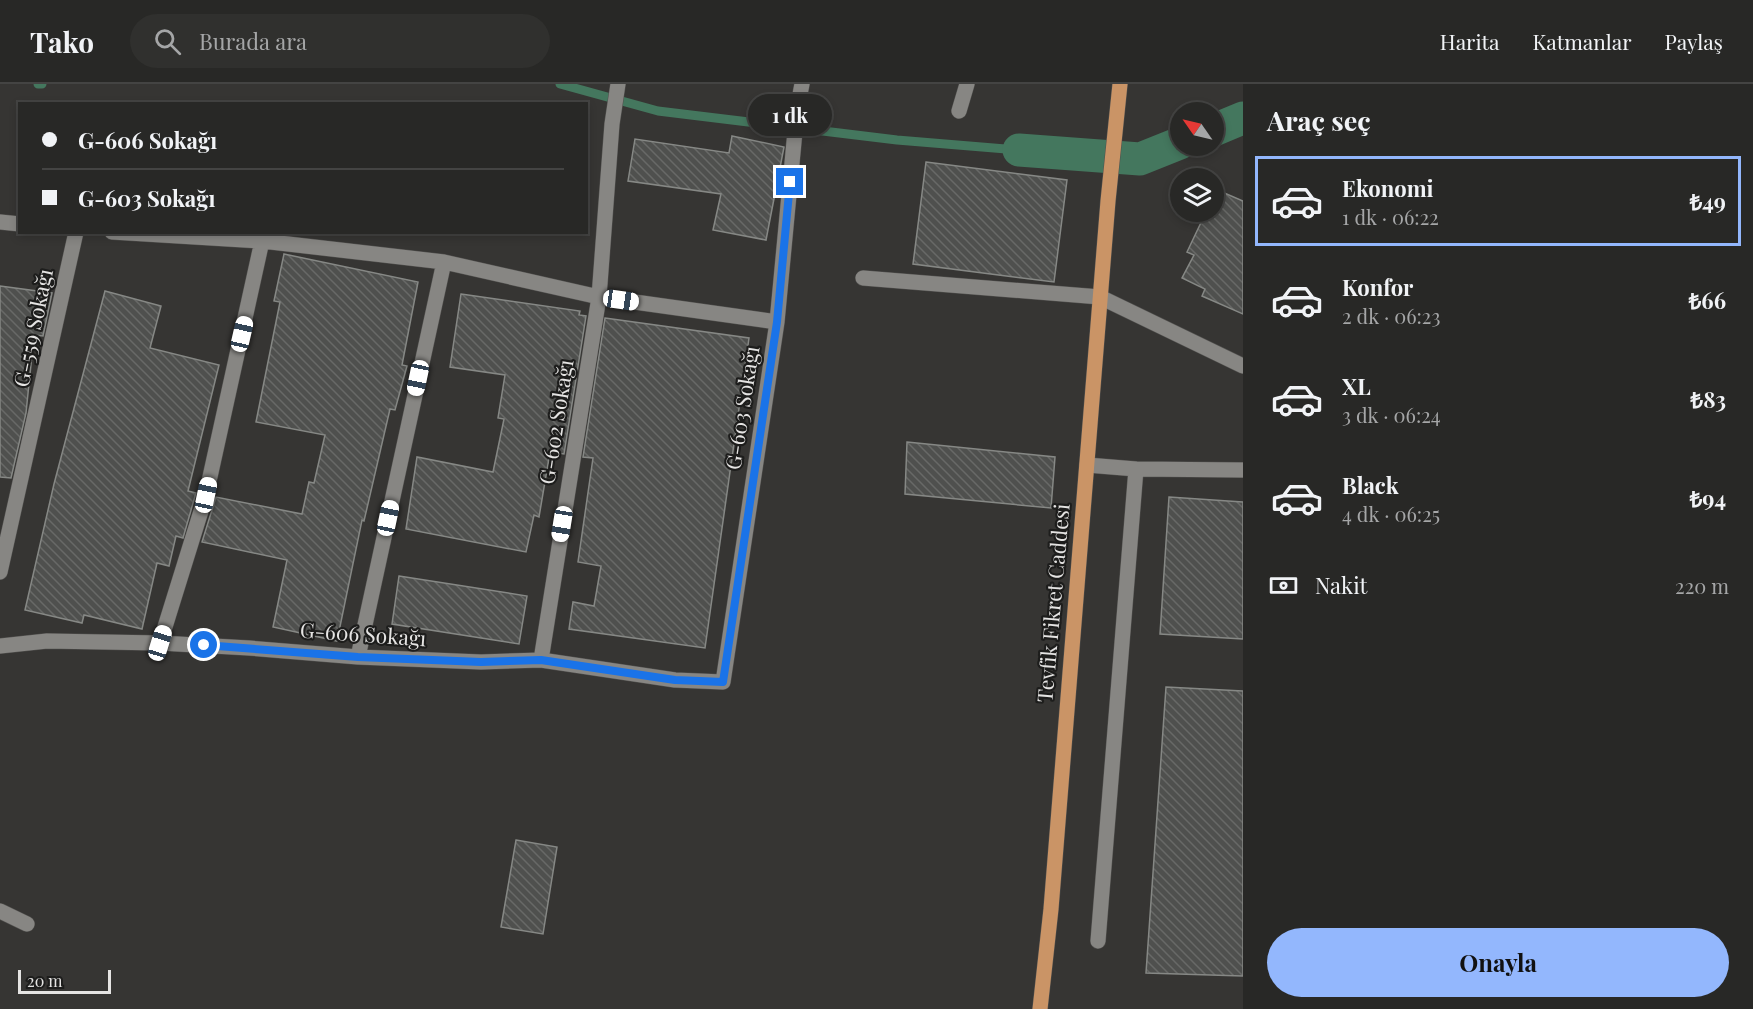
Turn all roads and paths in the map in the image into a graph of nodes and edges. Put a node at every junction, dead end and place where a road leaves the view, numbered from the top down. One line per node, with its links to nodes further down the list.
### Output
1 (618, 84): 13 (street, G-602 Sokağı)
2 (802, 84): 15 (street, G-603 Sokağı)
3 (967, 84): 5 (street)
4 (1119, 89): 14 (main road, Tevfik Fikret Caddesi)
5 (959, 111)
6 (0, 222): 7 (street)
7 (18, 224)
8 (76, 234): 20 (street, G-559 Sokağı)
9 (145, 234): 10 (street)
10 (262, 241): 11 (street); 21 (street)
11 (444, 262): 13 (street); 23 (street)
12 (863, 278): 14 (street)
13 (599, 297): 15 (street); 24 (street, G-602 Sokağı)
14 (1100, 297): 16 (street); 17 (main road, Tevfik Fikret Caddesi)
15 (777, 322): 25 (street, G-603 Sokağı)
16 (1243, 366)
17 (1087, 465): 18 (street); 29 (main road, Tevfik Fikret Caddesi)
18 (1136, 469): 19 (street); 28 (street)
19 (1243, 470)
20 (0, 572)
21 (160, 643): 22 (street, G-606 Sokağı); 23 (street, G-606 Sokağı)
22 (0, 646)
23 (358, 657): 24 (street, G-606 Sokağı)
24 (541, 660): 25 (street, G-606 Sokağı)
25 (723, 682)
26 (0, 911): 27 (street)
27 (27, 924)
28 (1098, 941)
29 (1040, 1009)

